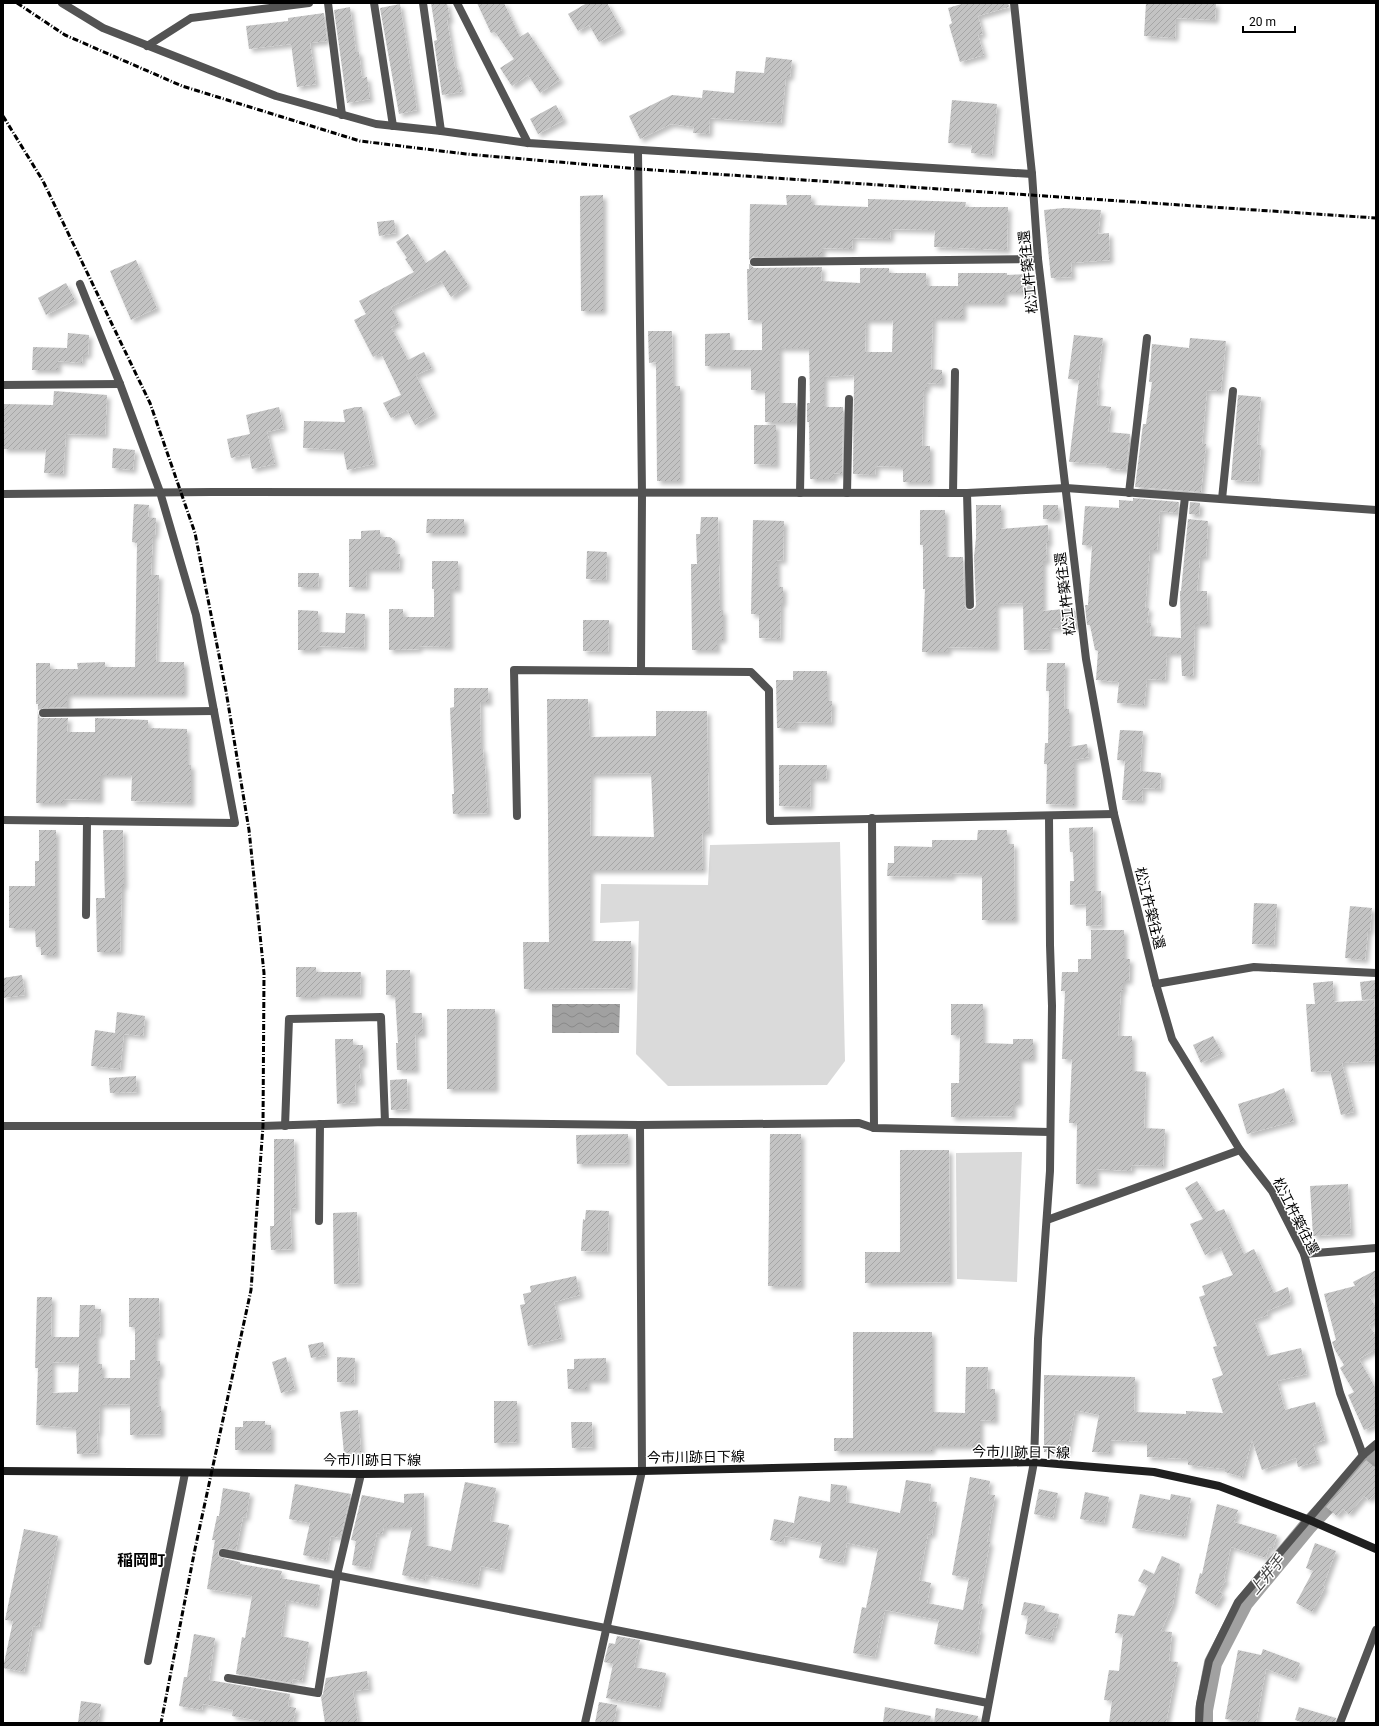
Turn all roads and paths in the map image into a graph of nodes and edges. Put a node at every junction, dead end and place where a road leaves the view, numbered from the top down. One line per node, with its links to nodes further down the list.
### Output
1 (62, 3): 8 (street)
2 (309, 3): 8 (street)
3 (328, 3): 9 (street)
4 (374, 3): 10 (street)
5 (423, 3): 11 (street)
6 (457, 3): 12 (street)
7 (1014, 3): 14 (street, 松江杵築往還)
8 (146, 46): 9 (street)
9 (342, 115): 10 (street)
10 (393, 126): 11 (street)
11 (440, 131): 12 (street)
12 (528, 143): 13 (street)
13 (638, 151): 14 (street); 33 (street)
14 (1032, 174): 15 (street, 松江杵築往還)
15 (1038, 259): 16 (street); 25 (street, 松江杵築往還)
16 (754, 262)
17 (80, 284): 21 (street)
18 (1147, 338): 27 (street)
19 (955, 372): 30 (street)
20 (802, 380): 28 (street)
21 (120, 384): 22 (street); 26 (street)
22 (3, 385)
23 (1233, 391): 35 (street)
24 (849, 399): 29 (street)
25 (1066, 488): 27 (street); 31 (street); 42 (street, 松江杵築往還)
26 (160, 492): 32 (street); 33 (street); 40 (street)
27 (1129, 492): 34 (street)
28 (800, 493): 29 (street); 33 (street)
29 (847, 493): 30 (street)
30 (953, 493): 31 (street)
31 (967, 493): 37 (street)
32 (3, 494)
33 (642, 494): 39 (street)
34 (1185, 497): 35 (street); 38 (street)
35 (1222, 499): 36 (street)
36 (1376, 510)
37 (970, 604)
38 (1173, 604)
39 (641, 671): 43 (street); 45 (street)
40 (214, 711): 41 (street); 47 (street)
41 (43, 713)
42 (1114, 814): 44 (street); 50 (street, 松江杵築往還)
43 (517, 816)
44 (1049, 816): 45 (street); 57 (street)
45 (872, 818): 56 (street)
46 (3, 820): 47 (street)
47 (88, 821): 48 (street)
48 (86, 915)
49 (1376, 973): 50 (street)
50 (1156, 984): 58 (street, 松江杵築往還)
51 (385, 1122): 52 (street); 53 (street); 55 (street)
52 (320, 1124): 55 (street); 60 (street)
53 (640, 1125): 56 (street); 67 (street)
54 (3, 1126): 55 (street)
55 (285, 1126)
56 (874, 1128): 57 (street)
57 (1050, 1132): 59 (street)
58 (1240, 1150): 59 (street); 62 (street, 松江杵築往還)
59 (1047, 1220): 65 (street)
60 (319, 1221)
61 (1376, 1248): 62 (street)
62 (1304, 1254): 64 (street, 松江杵築往還)
63 (1376, 1444): 64 (street)
64 (1363, 1455): 70 (street)
65 (1034, 1462): 67 (street, 今市川跡日下線); 70 (street, 今市川跡日下線); 78 (street)
66 (3, 1471): 68 (street, 今市川跡日下線)
67 (642, 1471): 69 (street, 今市川跡日下線); 74 (street)
68 (185, 1473): 69 (street, 今市川跡日下線); 76 (street)
69 (361, 1474): 73 (street)
70 (1307, 1519): 71 (street, 今市川跡日下線); 81 (street)
71 (1376, 1549)
72 (223, 1553): 73 (street)
73 (337, 1575): 74 (street); 77 (street)
74 (606, 1627): 78 (street); 79 (street)
75 (1376, 1630): 82 (street)
76 (148, 1661)
77 (228, 1678)
78 (988, 1703): 80 (street)
79 (586, 1723)
80 (985, 1723)
81 (1199, 1723)
82 (1340, 1723)

